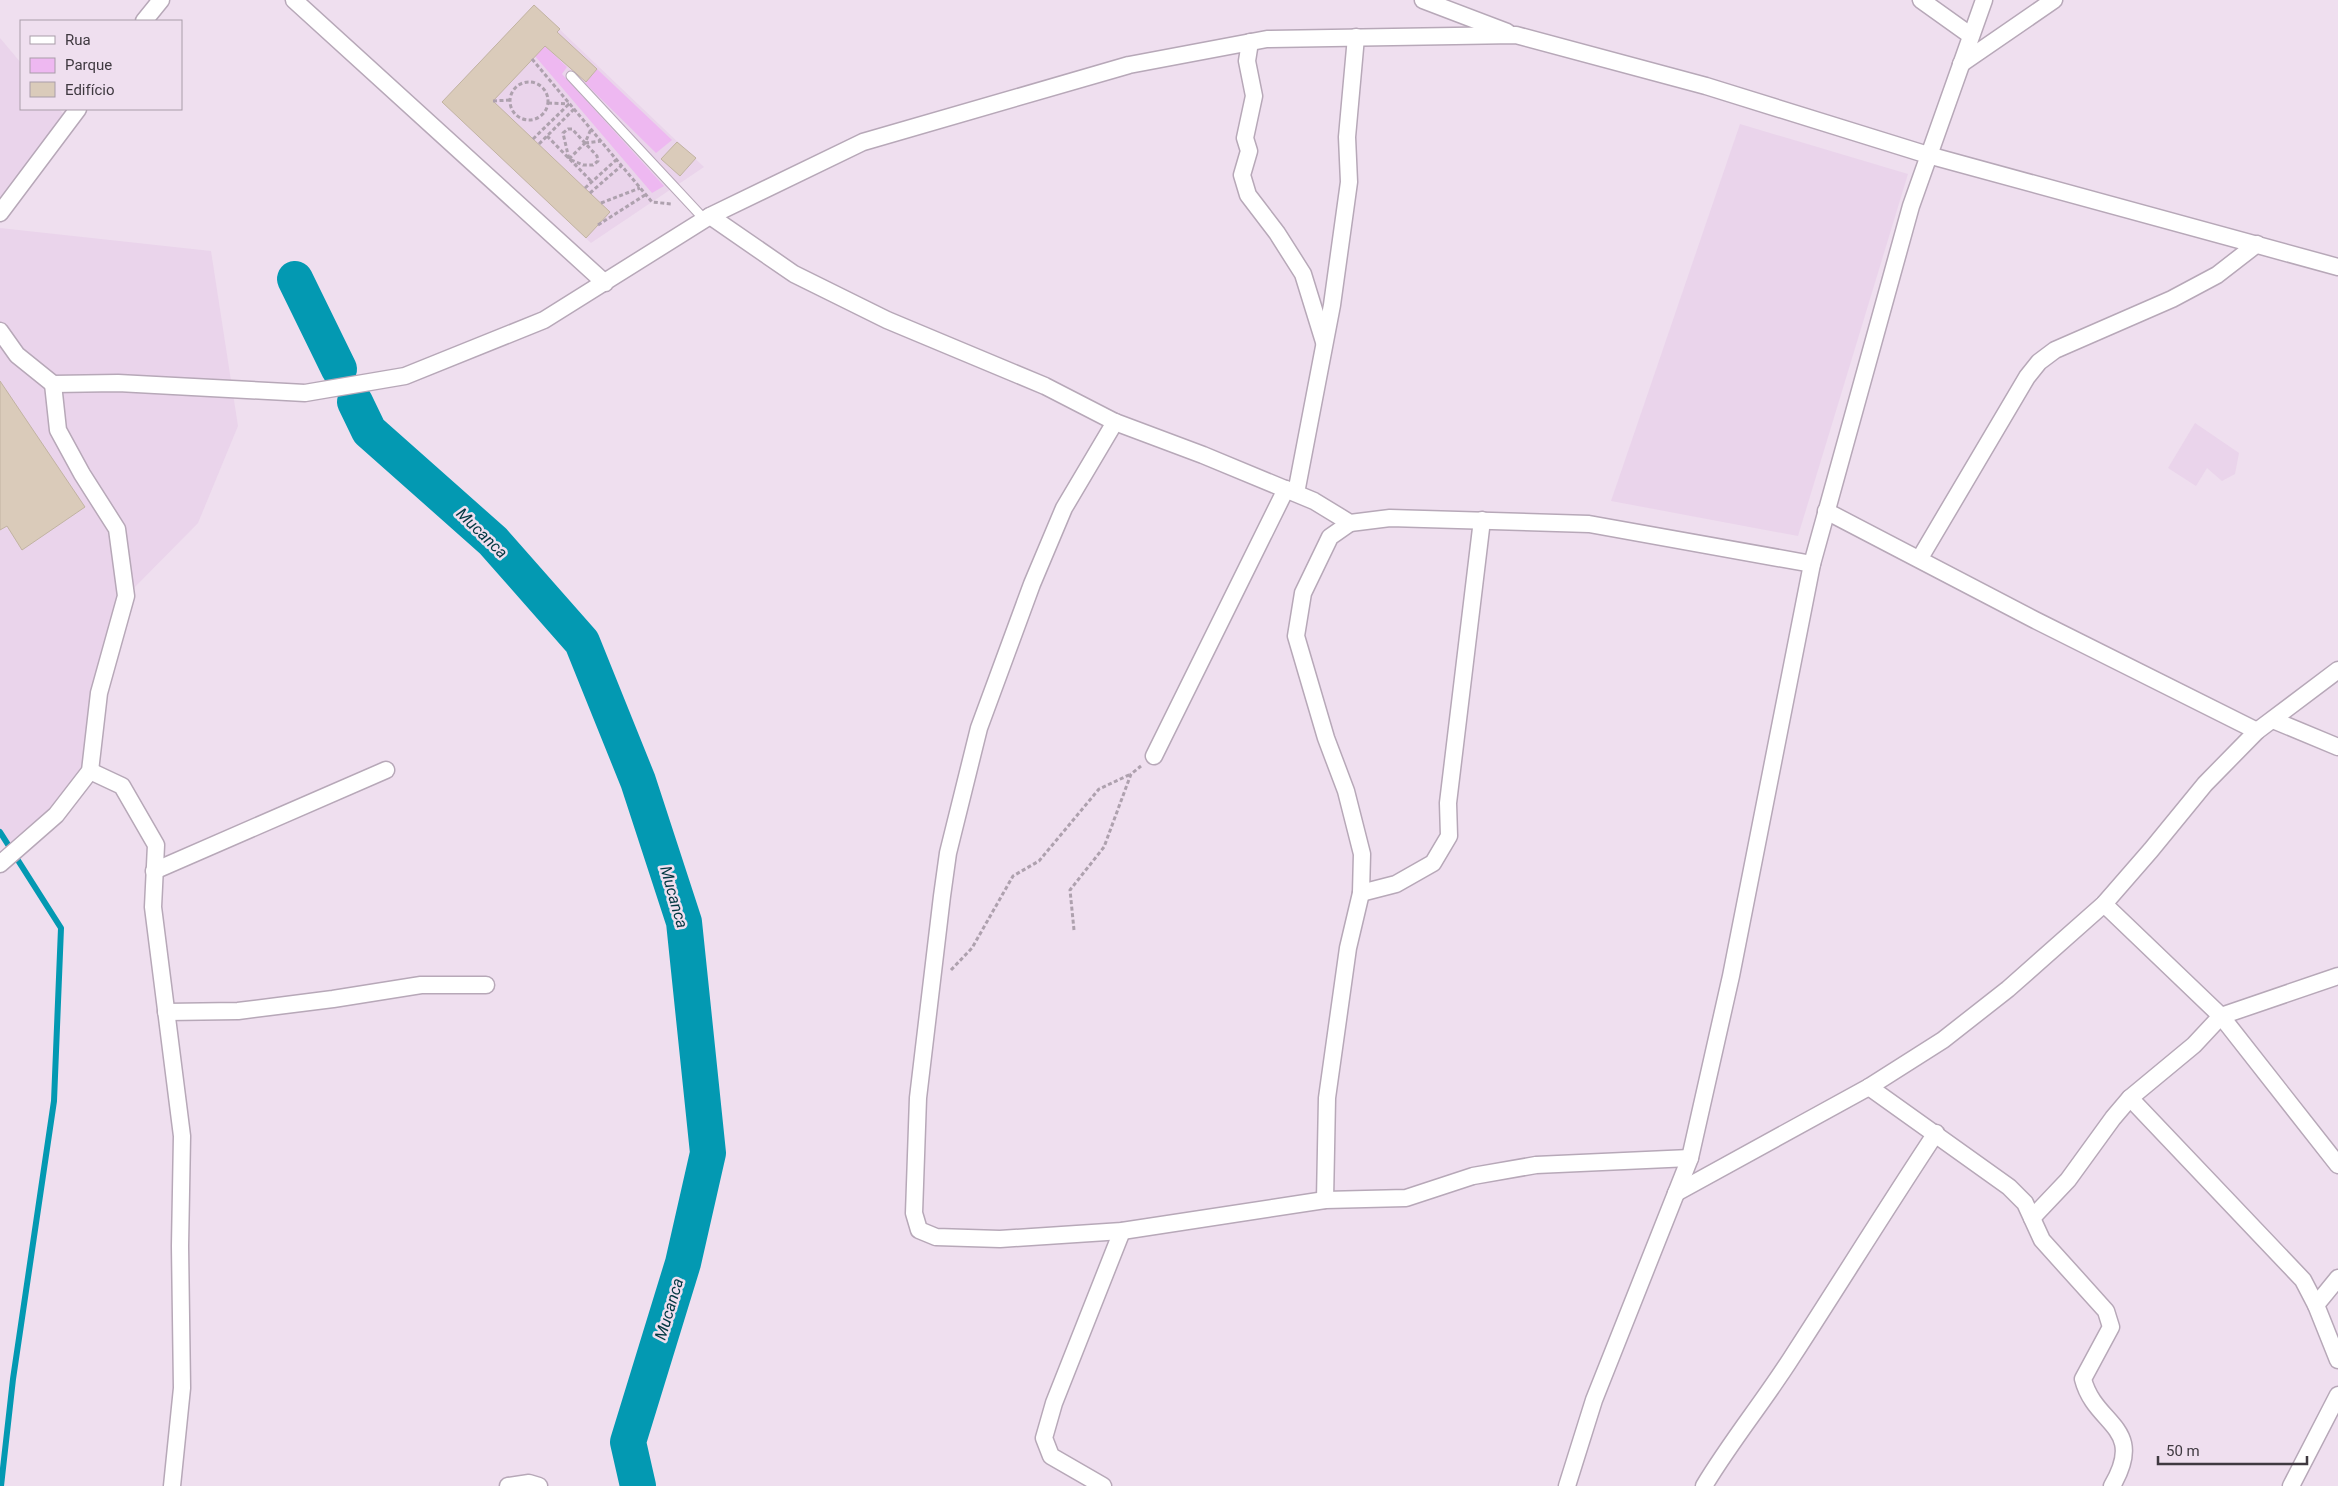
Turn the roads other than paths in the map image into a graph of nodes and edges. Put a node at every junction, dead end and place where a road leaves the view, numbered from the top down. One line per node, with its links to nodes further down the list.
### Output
1 (161, 0): 7 (street)
2 (294, 0): 20 (street)
3 (1423, 0): 8 (street)
4 (1921, 0): 9 (street)
5 (1984, 0): 9 (street)
6 (2054, 0): 12 (street)
7 (145, 20)
8 (1516, 35): 10 (street); 15 (street)
9 (1970, 36): 12 (street)
10 (1356, 37): 11 (street); 22 (street)
11 (1250, 42): 17 (street); 22 (street)
12 (1961, 64): 15 (street)
13 (572, 76): 17 (lane)
14 (77, 110): 16 (street)
15 (1928, 155): 18 (street); 26 (street)
16 (0, 213)
17 (708, 218): 20 (street); 24 (street)
18 (2257, 244): 19 (street); 29 (street)
19 (2338, 267)
20 (605, 283): 23 (street)
21 (0, 331): 23 (street)
22 (1324, 344): 25 (street)
23 (53, 384): 37 (street)
24 (1115, 422): 25 (street); 54 (street)
25 (1291, 491): 28 (street); 35 (street)
26 (1826, 511): 29 (street); 30 (street)
27 (1482, 520): 28 (street); 30 (street); 40 (street)
28 (1350, 523): 40 (street)
29 (1920, 558): 33 (street)
30 (1812, 564): 49 (street)
31 (2338, 670): 32 (street)
32 (2273, 720): 33 (street); 34 (street)
33 (2257, 731): 41 (street)
34 (2338, 747)
35 (1154, 756)
36 (386, 770): 39 (street)
37 (90, 771): 38 (street); 39 (street)
38 (0, 864)
39 (154, 872): 44 (street)
40 (1361, 893): 52 (street)
41 (2104, 904): 45 (street); 46 (street)
42 (2338, 976): 45 (street)
43 (486, 985): 44 (street)
44 (166, 1012): 59 (street)
45 (2221, 1016): 47 (street); 50 (street)
46 (1869, 1087): 48 (street); 51 (street)
47 (2130, 1098): 53 (street); 56 (street)
48 (1936, 1133): 53 (street); 64 (street)
49 (1690, 1158): 51 (street); 52 (street)
50 (2338, 1165)
51 (1676, 1193): 63 (street)
52 (1325, 1200): 54 (street)
53 (2032, 1218): 65 (street)
54 (1122, 1231): 62 (street)
55 (2338, 1278): 56 (street)
56 (2316, 1305): 57 (street)
57 (2338, 1360)
58 (2338, 1395): 66 (street)
59 (172, 1486)
60 (508, 1486): 61 (street)
61 (538, 1486)
62 (1103, 1486)
63 (1567, 1486)
64 (1704, 1486)
65 (2112, 1486)
66 (2291, 1486)

